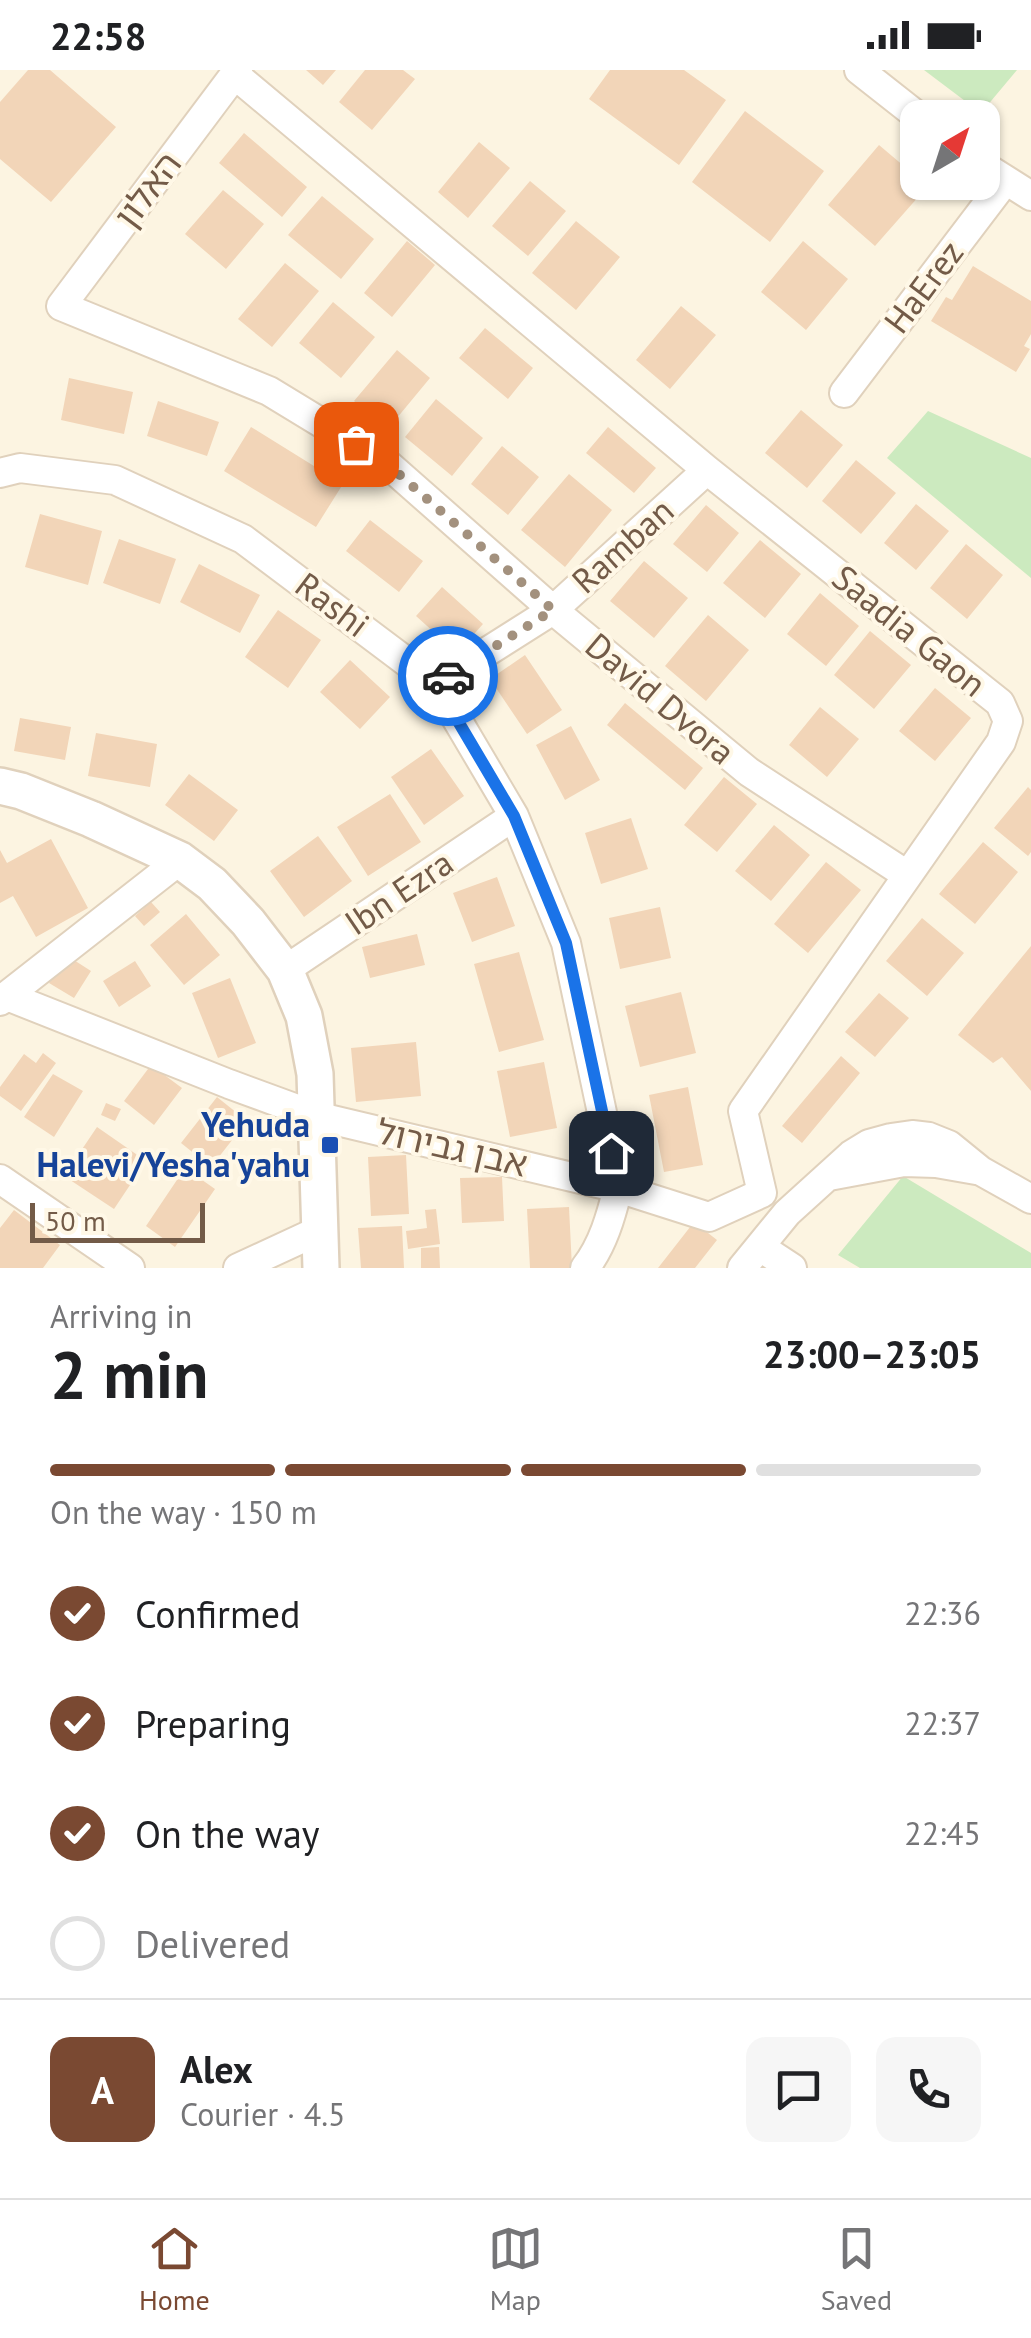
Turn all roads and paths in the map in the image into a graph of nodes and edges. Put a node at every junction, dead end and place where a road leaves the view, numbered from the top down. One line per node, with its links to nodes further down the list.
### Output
1 (859, 70): 3 (street)
2 (236, 72): 7 (street, האלון); 9 (street, Saadia Gaon)
3 (900, 102)
4 (1000, 177): 5 (street)
5 (1031, 196)
6 (976, 200): 8 (street, HaErez)
7 (62, 306): 11 (street, David Dvora)
8 (844, 393)
9 (706, 470): 11 (street, Ramban); 16 (street, Saadia Gaon)
10 (0, 474): 12 (street, Rashi)
11 (553, 610): 12 (street, Ramban); 16 (street, David Dvora)
12 (436, 684): 14 (street, Rashi)
13 (0, 786): 15 (street)
14 (514, 816): 17 (street, Ibn Ezra); 21 (street, Rashi)
15 (180, 860): 17 (street); 18 (street)
16 (908, 875): 21 (street, Saadia Gaon)
17 (285, 970): 19 (street)
18 (3, 999): 19 (street, אבן גבירול)
19 (316, 1116): 21 (street, אבן גבירול); 23 (street)
20 (0, 1179): 25 (street)
21 (618, 1188): 28 (street)
22 (1031, 1200): 24 (street)
23 (318, 1231): 26 (street); 27 (street)
24 (751, 1258): 29 (street)
25 (130, 1268)
26 (238, 1268)
27 (320, 1268)
28 (584, 1268)
29 (792, 1268)

